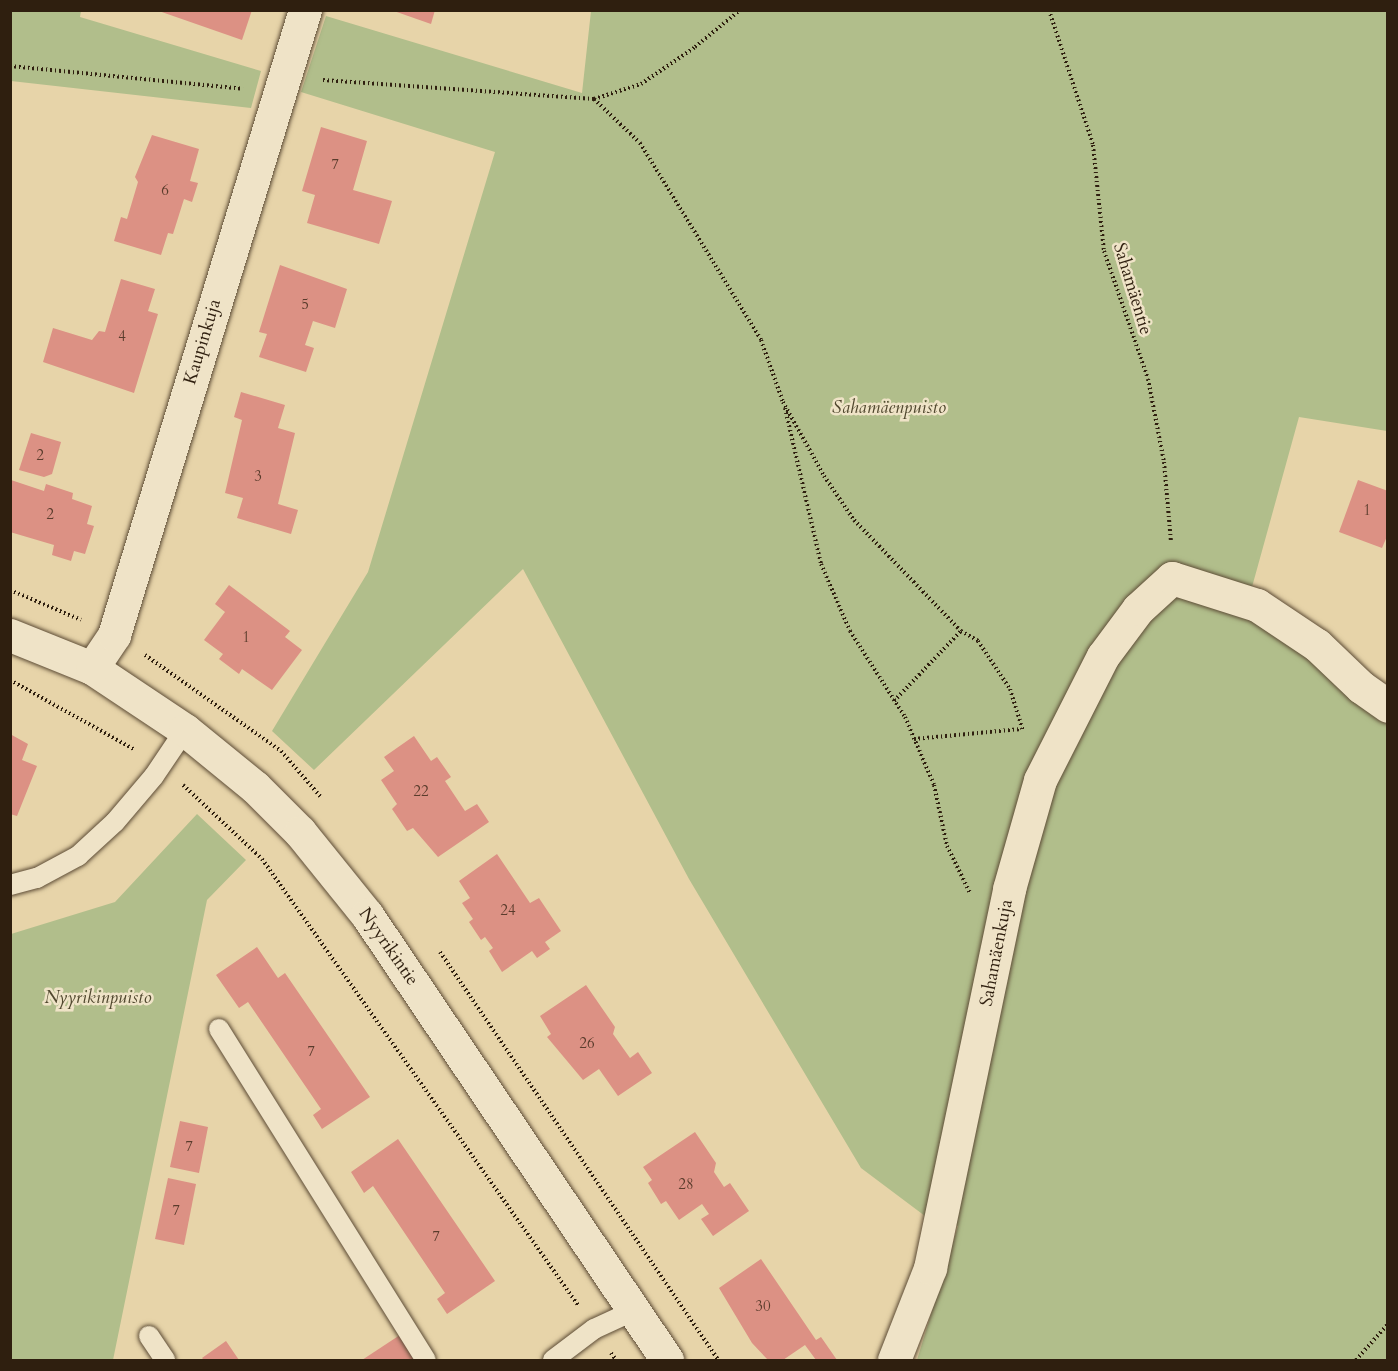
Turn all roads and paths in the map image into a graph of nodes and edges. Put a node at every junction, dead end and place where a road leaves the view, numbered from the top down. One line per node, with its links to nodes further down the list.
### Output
1 (305, 10): 5 (street, Kaupinkuja)
2 (740, 10): 6 (path)
3 (1049, 10): 8 (path, Sahamäentie)
4 (10, 66): 5 (path)
5 (278, 93): 6 (path); 11 (street, Kaupinkuja)
6 (594, 99): 7 (path)
7 (783, 402): 9 (path); 13 (path)
8 (1172, 578): 14 (street); 19 (street, Sahamäenkuja)
9 (961, 631): 13 (path); 15 (path)
10 (10, 635): 11 (street, Nyyrikintie)
11 (92, 668): 16 (street, Nyyrikintie)
12 (10, 680): 18 (path)
13 (894, 701): 17 (path)
14 (1388, 706)
15 (1022, 729): 17 (path); 19 (path)
16 (185, 730): 18 (lane); 23 (street, Nyyrikintie)
17 (914, 739): 21 (path)
18 (160, 766): 20 (lane); 25 (path)
19 (1040, 780): 32 (street, Sahamäenkuja)
20 (10, 885)
21 (972, 898)
22 (219, 1029): 28 (lane)
23 (633, 1311): 25 (lane); 31 (street, Nyyrikintie)
24 (1388, 1324): 33 (path)
25 (594, 1329): 29 (lane); 30 (path)
26 (149, 1336): 27 (lane)
27 (165, 1360)
28 (426, 1360)
29 (553, 1360)
30 (616, 1360)
31 (667, 1360)
32 (894, 1360)
33 (1356, 1360)

